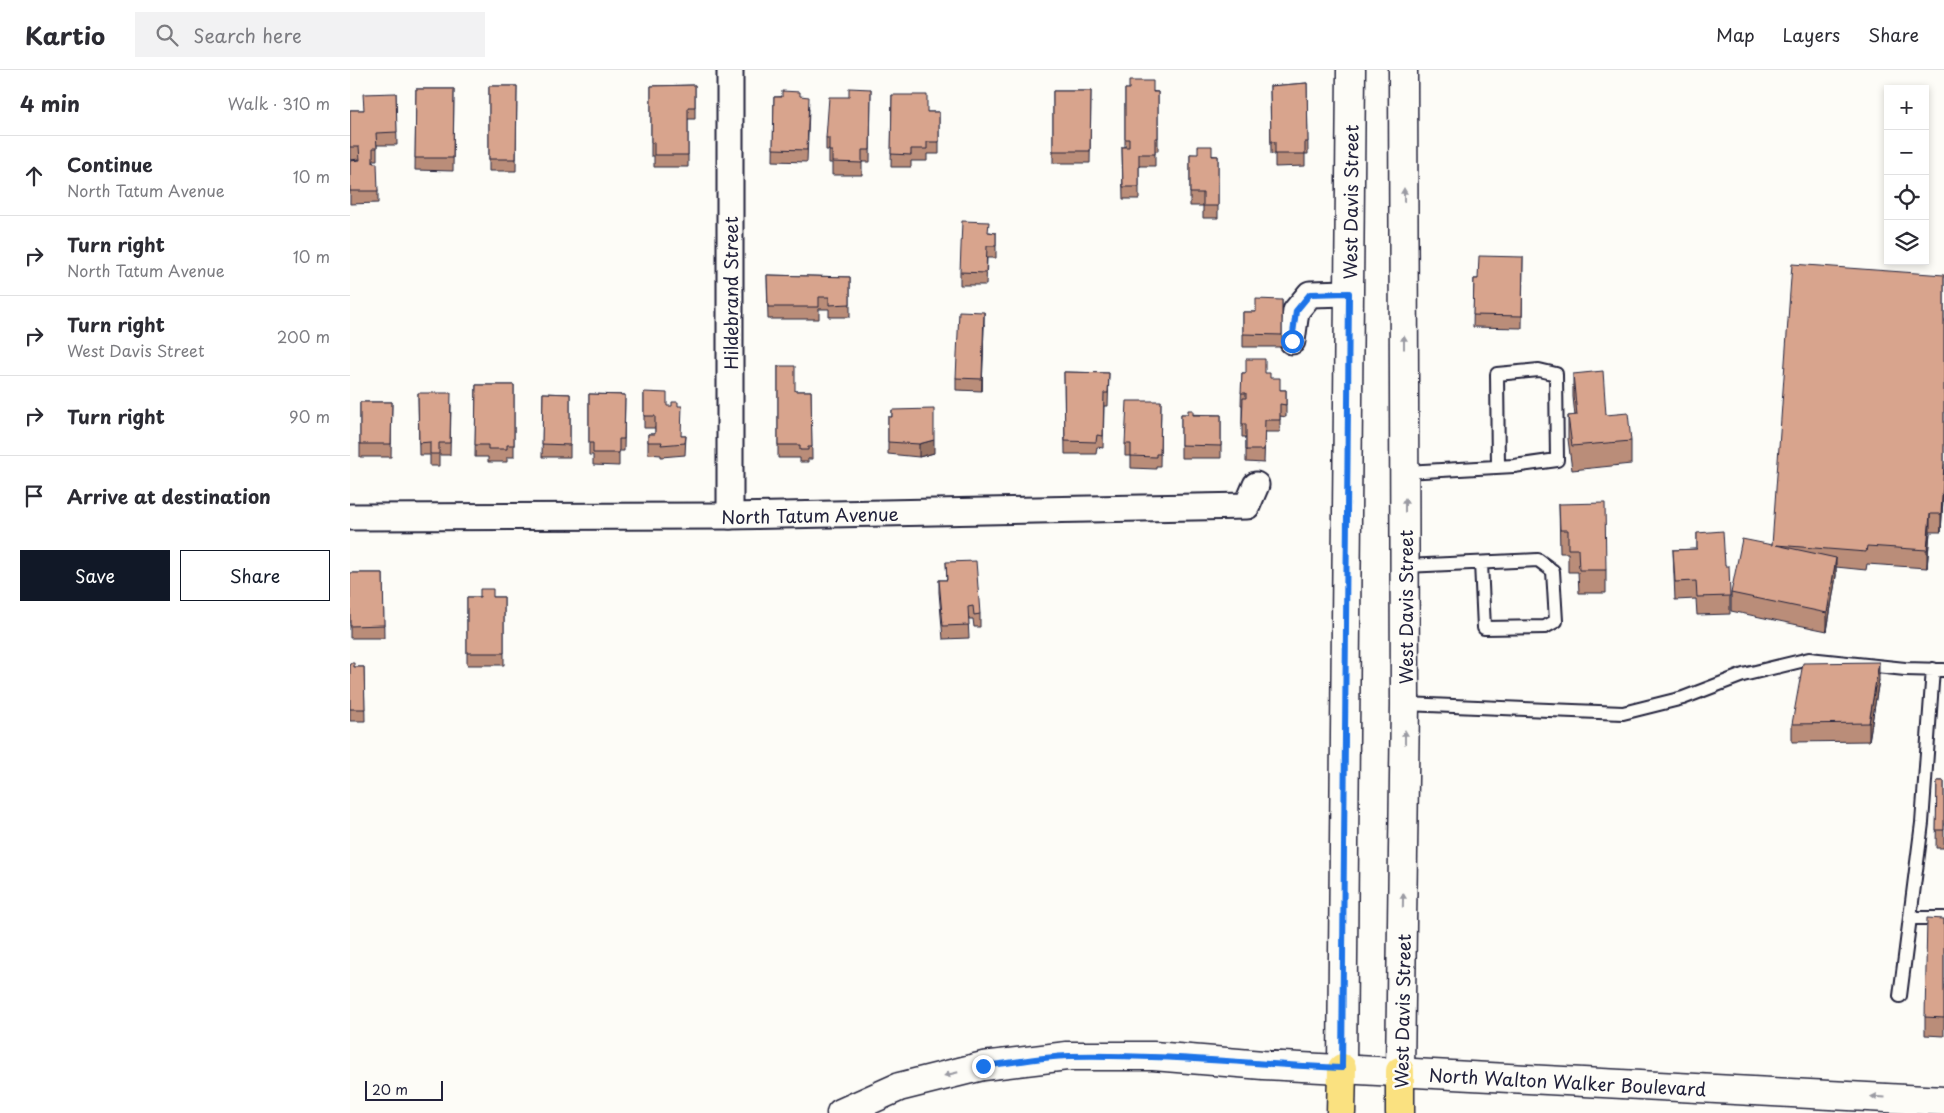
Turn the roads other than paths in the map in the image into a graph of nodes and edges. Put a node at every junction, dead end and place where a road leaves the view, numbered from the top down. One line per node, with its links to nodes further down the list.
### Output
1 (730, 70): 9 (street, Hildebrand Street)
2 (1351, 70): 4 (main road, West Davis Street)
3 (1403, 70): 7 (main road, West Davis Street, one-way to 3)
4 (1349, 293): 5 (street); 18 (main road, West Davis Street)
5 (1292, 341)
6 (1498, 467): 6 (lane); 7 (lane)
7 (1405, 472): 12 (main road, West Davis Street, one-way to 7)
8 (1256, 485): 9 (street, North Tatum Avenue)
9 (730, 516): 10 (street, North Tatum Avenue)
10 (350, 518)
11 (1481, 563): 11 (lane); 12 (lane)
12 (1405, 566): 14 (main road, West Davis Street)
13 (1938, 669): 14 (lane); 15 (lane)
14 (1405, 704): 19 (main road, West Davis Street, one-way to 14)
15 (1910, 918): 16 (lane); 17 (lane)
16 (1944, 918)
17 (1900, 996)
18 (1342, 1068): 19 (main road, North Walton Walker Boulevard); 21 (main road, North Walton Walker Boulevard, one-way to 21); 22 (main road, West Davis Street)
19 (1400, 1071): 20 (main road, North Walton Walker Boulevard, one-way to 19); 23 (main road, West Davis Street)
20 (1944, 1101)
21 (841, 1113)
22 (1341, 1113)
23 (1400, 1113)

